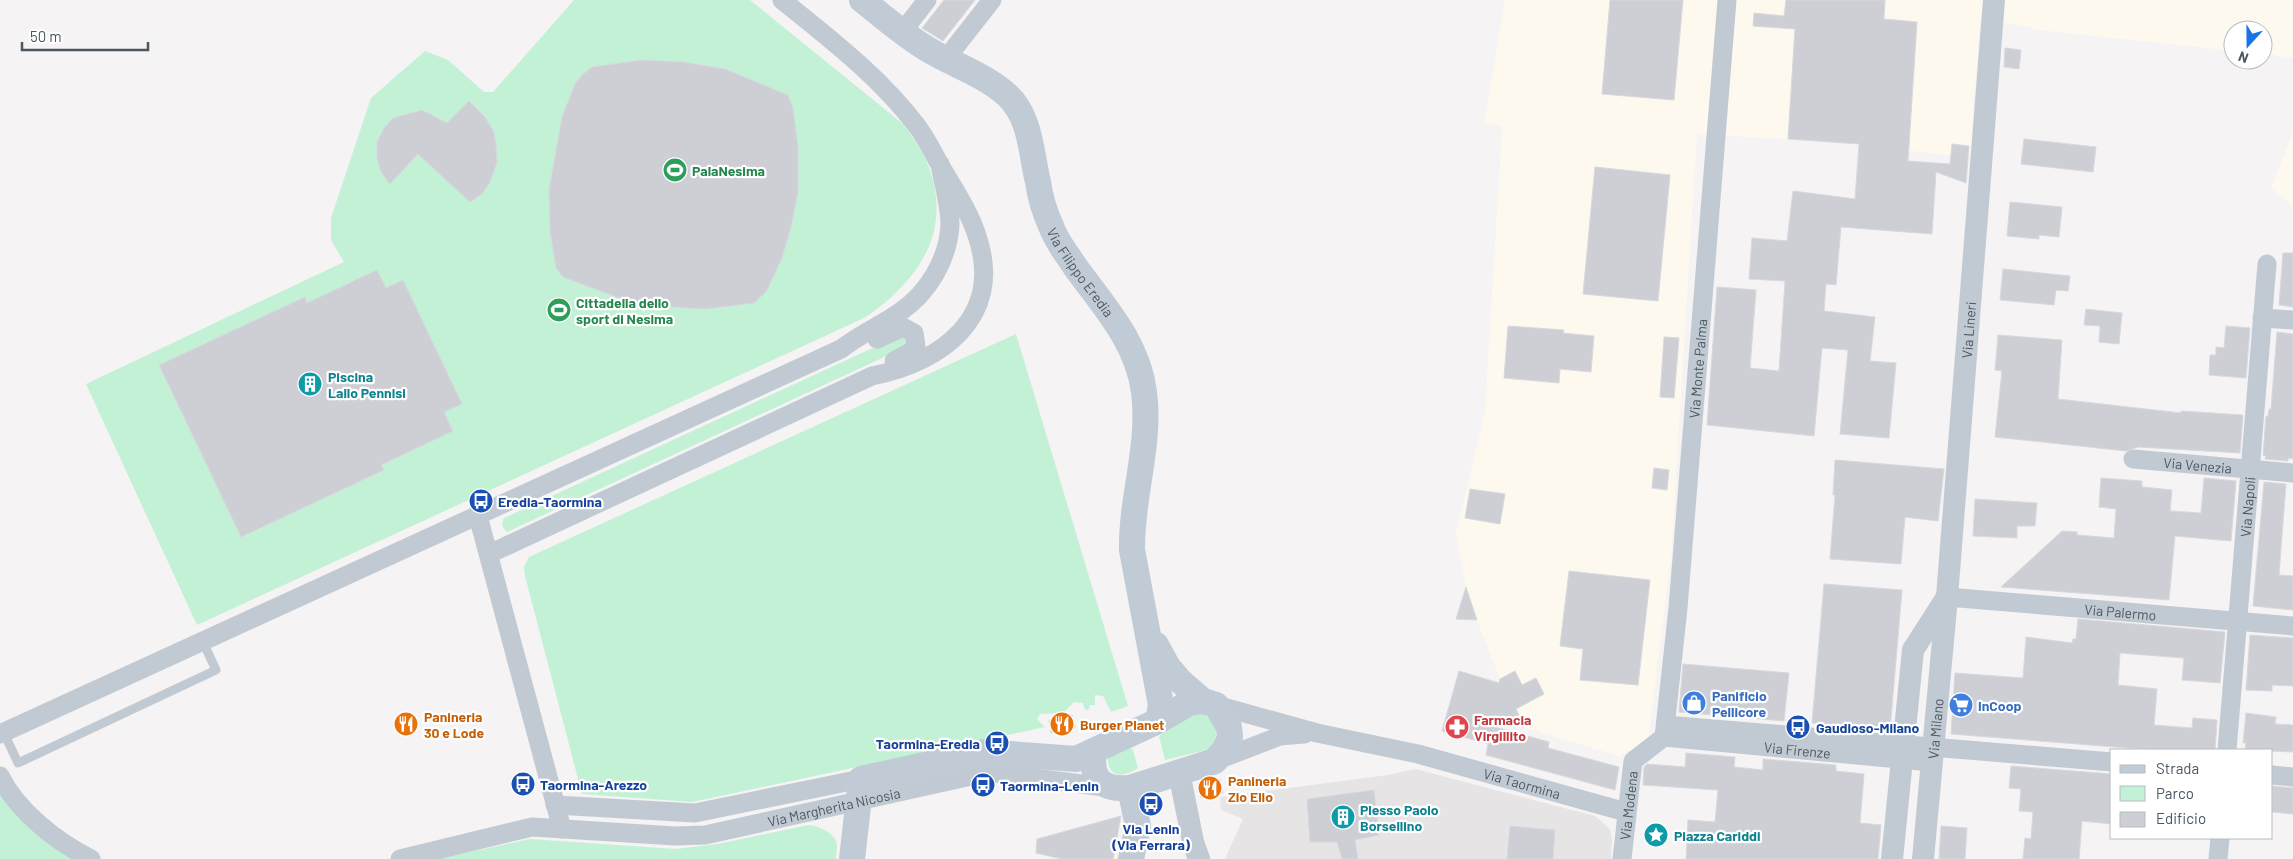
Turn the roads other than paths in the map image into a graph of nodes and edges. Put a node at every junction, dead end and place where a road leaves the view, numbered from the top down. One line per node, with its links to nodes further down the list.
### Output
1 (782, 0): 9 (street)
2 (862, 0): 7 (main road, Via Filippo Eredia)
3 (927, 0): 7 (street)
4 (992, 0): 8 (street)
5 (1727, 0): 28 (street, Via Monte Palma)
6 (1994, 0): 20 (street, Via Lineri)
7 (903, 31): 8 (main road, Via Filippo Eredia)
8 (945, 60): 21 (main road, Via Filippo Eredia)
9 (940, 164): 13 (street); 14 (street)
10 (2267, 264): 11 (street, Via Napoli)
11 (2262, 318): 12 (street); 16 (street, Via Napoli)
12 (2293, 320)
13 (841, 349): 14 (street); 18 (street)
14 (872, 376): 19 (street)
15 (2133, 459): 16 (street, Via Venezia)
16 (2250, 469): 17 (street, Via Venezia); 22 (street, Via Napoli)
17 (2293, 473)
18 (478, 516): 19 (street); 24 (street)
19 (489, 554): 44 (street)
20 (1947, 597): 22 (street, Via Palermo); 25 (street, Via Lineri); 35 (street, Via Milano)
21 (1146, 620): 26 (main road); 27 (main road)
22 (2238, 622): 23 (street, Via Palermo); 32 (street, Via Napoli)
23 (2293, 626)
24 (203, 642): 29 (street); 29 (lane)
25 (1913, 650): 34 (street, Via Milano)
26 (1210, 703): 27 (main road, Via Margherita Nicosia); 30 (street); 36 (main road)
27 (1158, 721): 33 (main road, Via Margherita Nicosia)
28 (1665, 731): 31 (street); 45 (street, Via Modena)
29 (2, 734)
30 (1317, 734): 36 (street); 45 (street, Via Taormina)
31 (1800, 742): 34 (street, Via Firenze); 34 (street, Via Firenze)
32 (2227, 749)
33 (1094, 750): 42 (main road); 43 (main road, Via Margherita Nicosia)
34 (1902, 751): 35 (street, Via Firenze); 54 (street, Via Milano)
35 (1932, 754): 37 (street, Via Firenze); 55 (street, Via Milano)
36 (1215, 761): 38 (main road)
37 (2110, 762)
38 (1179, 772): 42 (main road); 52 (street)
39 (2273, 775): 41 (street)
40 (0, 776): 48 (street)
41 (2293, 777)
42 (1118, 787): 43 (street, Via Margherita Nicosia); 51 (main road)
43 (860, 790): 44 (street, Via Margherita Nicosia); 46 (street, Via Margherita Nicosia); 50 (main road)
44 (556, 805): 46 (street)
45 (1626, 812): 53 (street, Via Modena)
46 (562, 829): 49 (street, Via Margherita Nicosia)
47 (2220, 839): 56 (street)
48 (91, 859)
49 (400, 859)
50 (852, 859)
51 (1131, 859)
52 (1199, 859)
53 (1622, 859)
54 (1892, 859)
55 (1923, 859)
56 (2218, 859)

